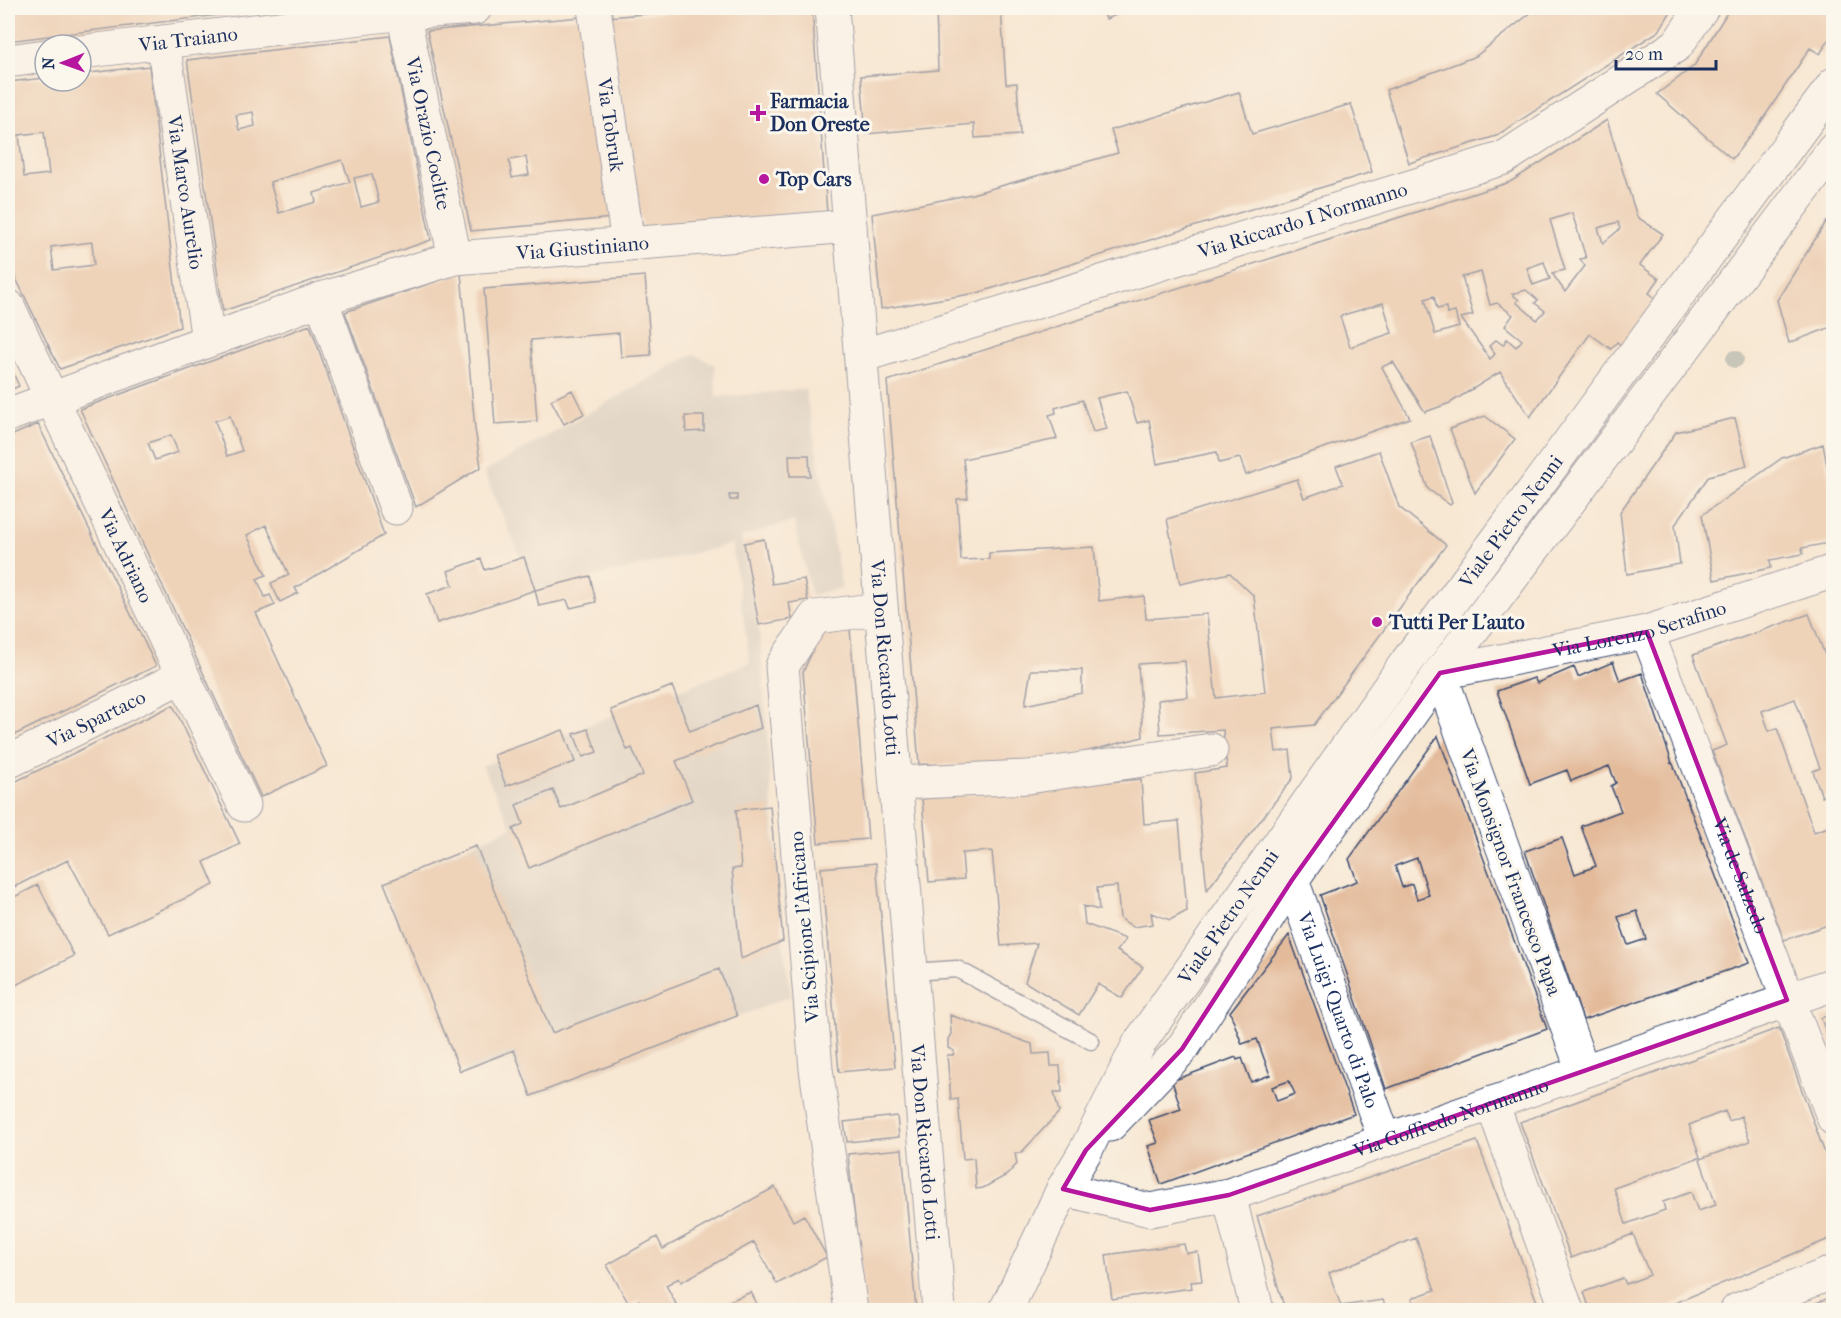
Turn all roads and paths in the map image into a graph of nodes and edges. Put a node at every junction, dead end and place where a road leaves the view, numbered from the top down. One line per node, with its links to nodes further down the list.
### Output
1 (475, 8): 5 (street, Via Traiano)
2 (594, 8): 13 (street, Via Tobruk)
3 (832, 8): 12 (street, Via Don Riccardo Lotti)
4 (1702, 8): 18 (street, Via Riccardo I Normanno)
5 (403, 10): 6 (street, Via Traiano); 14 (street, Via Orazio Coclite)
6 (164, 42): 7 (street, Via Traiano); 17 (street, Via Marco Aurelio)
7 (93, 51)
8 (33, 58): 9 (street)
9 (8, 61)
10 (1833, 84): 40 (street, Viale Pietro Nenni)
11 (1833, 149): 25 (street, Viale Pietro Nenni)
12 (850, 226): 13 (street, Via Giustiniano); 18 (street, Via Don Riccardo Lotti)
13 (628, 244): 14 (street, Via Giustiniano)
14 (455, 258): 15 (street, Via Giustiniano)
15 (321, 299): 17 (street, Via Giustiniano); 21 (street)
16 (8, 306): 19 (street, Via Adriano)
17 (208, 340): 19 (street, Via Giustiniano)
18 (861, 356): 23 (street, Via Don Riccardo Lotti)
19 (51, 397): 20 (street, Via Giustiniano); 26 (street, Via Adriano)
20 (8, 415)
21 (396, 508)
22 (1833, 571): 24 (street, Via Lorenzo Serafino)
23 (881, 609): 29 (street, Via Don Riccardo Lotti); 44 (street, Via Scipione l'Africano)
24 (1647, 632): 25 (street, Via Lorenzo Serafino); 34 (street, Via de Salzedo)
25 (1440, 673): 31 (street, Viale Pietro Nenni); 36 (street, Via Monsignor Francesco Papa)
26 (183, 676): 28 (street, Via Spartaco); 30 (street, Via Adriano)
27 (1211, 750): 29 (street)
28 (8, 762)
29 (896, 783): 32 (street, Via Don Riccardo Lotti)
30 (244, 805)
31 (1292, 880): 39 (street, Via Luigi Quarto di Palo); 40 (street, Viale Pietro Nenni)
32 (911, 972): 35 (lane); 45 (street, Via Don Riccardo Lotti)
33 (1833, 984): 34 (street, Via Goffredo Normanno)
34 (1787, 1000): 36 (street, Via Goffredo Normanno); 38 (street, Via de Salzedo)
35 (1091, 1041)
36 (1583, 1071): 37 (street, Via Goffredo Normanno)
37 (1492, 1103): 39 (street, Via Goffredo Normanno); 48 (street)
38 (1833, 1119)
39 (1385, 1140): 42 (street, Via Goffredo Normanno)
40 (1086, 1150): 41 (street, Viale Pietro Nenni)
41 (1063, 1189): 42 (street, Via Goffredo Normanno); 46 (street, Viale Pietro Nenni)
42 (1229, 1195): 47 (street)
43 (1833, 1272): 49 (street)
44 (851, 1311)
45 (939, 1311)
46 (1006, 1311)
47 (1257, 1311)
48 (1568, 1311)
49 (1737, 1311)

